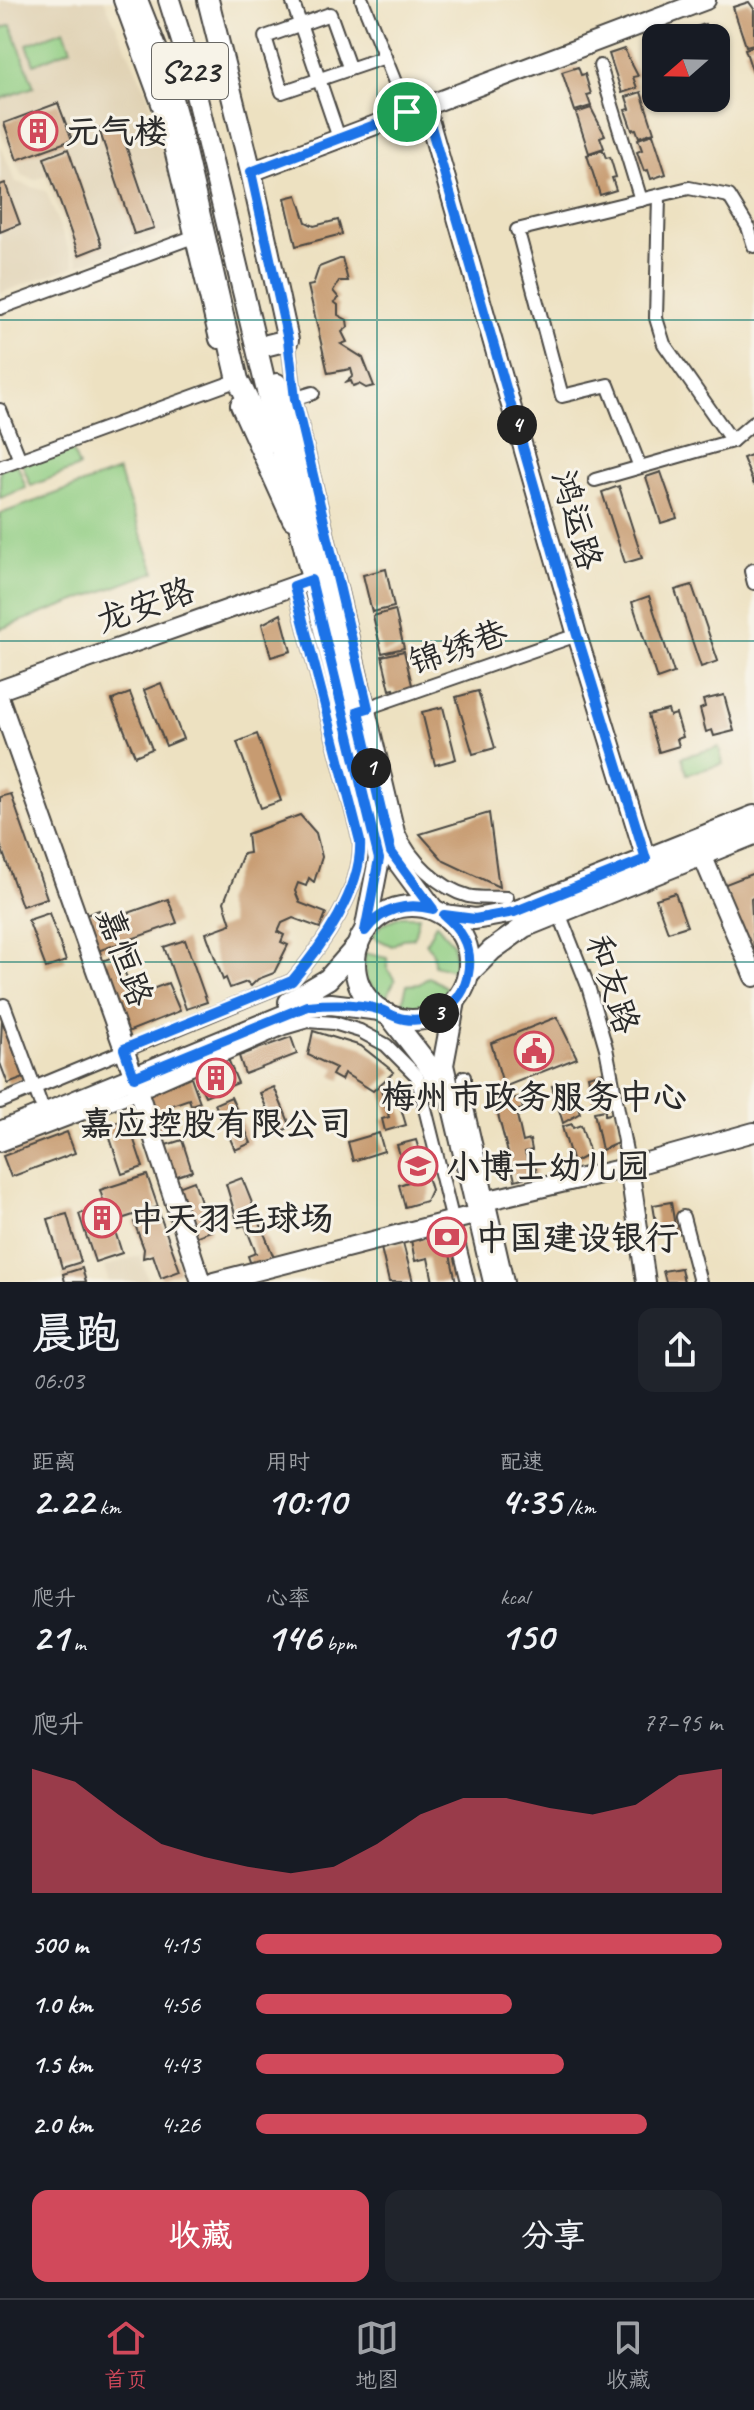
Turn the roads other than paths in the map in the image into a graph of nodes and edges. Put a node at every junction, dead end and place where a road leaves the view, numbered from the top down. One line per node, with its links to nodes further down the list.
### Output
1 (123, 0): 21 (street)
2 (137, 0): 25 (main road)
3 (169, 0): 17 (main road, S223)
4 (181, 0): 17 (main road, S223)
5 (208, 0): 18 (main road)
6 (292, 0): 9 (street)
7 (362, 0): 10 (street)
8 (706, 0): 14 (street)
9 (300, 24): 12 (street); 13 (street); 13 (street)
10 (385, 57): 12 (street); 15 (street)
11 (600, 66): 20 (street)
12 (349, 67): 13 (street)
13 (318, 78): 16 (street)
14 (425, 106): 15 (street); 41 (street, 鸿运路)
15 (407, 112): 16 (street)
16 (339, 138): 18 (street)
17 (213, 142): 24 (main road, S223)
18 (251, 172): 24 (main road)
19 (659, 196): 20 (street); 22 (street); 31 (street)
20 (641, 200): 34 (street)
21 (193, 237): 23 (street); 26 (street)
22 (754, 246)
23 (0, 308)
24 (270, 344): 25 (main road); 28 (main road, S223); 35 (main road, S223)
25 (231, 345): 35 (main road)
26 (230, 383): 32 (street); 37 (street)
27 (313, 393): 28 (street)
28 (288, 400): 44 (main road, S223)
29 (0, 410): 32 (street)
30 (754, 422): 31 (street)
31 (732, 441): 34 (street)
32 (20, 460): 33 (street)
33 (0, 467)
34 (640, 467): 36 (street)
35 (284, 475): 37 (main road, S223)
36 (595, 480)
37 (298, 533): 39 (main road, S223)
38 (754, 570): 40 (street)
39 (302, 583): 42 (street, 龙安路); 52 (main road, S223); 58 (street)
40 (754, 583)
41 (577, 635): 44 (street, 锦绣巷); 48 (street, 鸿运路)
42 (0, 690)
43 (0, 700): 58 (street, 嘉恒路)
44 (363, 710): 49 (street); 50 (main road, S223)
45 (754, 816): 48 (main road)
46 (754, 834): 47 (main road)
47 (702, 855): 51 (main road); 54 (street)
48 (646, 859): 50 (main road)
49 (507, 898)
50 (439, 912): 52 (main road); 53 (main road, S223)
51 (559, 913): 53 (main road); 66 (street, 和友路)
52 (362, 938): 57 (main road, S223); 58 (main road)
53 (468, 974): 55 (main road, S223)
54 (754, 977)
55 (455, 1001): 57 (main road); 67 (main road, S223)
56 (0, 1007): 60 (street)
57 (385, 1012): 58 (main road); 67 (main road, S223)
58 (132, 1071): 60 (main road); 63 (main road); 65 (street); 67 (street); 69 (street, 嘉恒路)
59 (464, 1077): 74 (street)
60 (37, 1094): 61 (street); 62 (main road)
61 (0, 1102)
62 (0, 1119)
63 (0, 1132)
64 (754, 1132): 66 (street)
65 (0, 1145)
66 (629, 1167): 67 (street); 75 (street)
67 (465, 1213): 70 (street); 71 (street); 72 (main road, S223); 73 (main road, S223)
68 (683, 1217): 76 (street)
69 (201, 1282)
70 (214, 1282)
71 (468, 1282)
72 (481, 1282)
73 (494, 1282)
74 (507, 1282)
75 (646, 1282)
76 (700, 1282)

